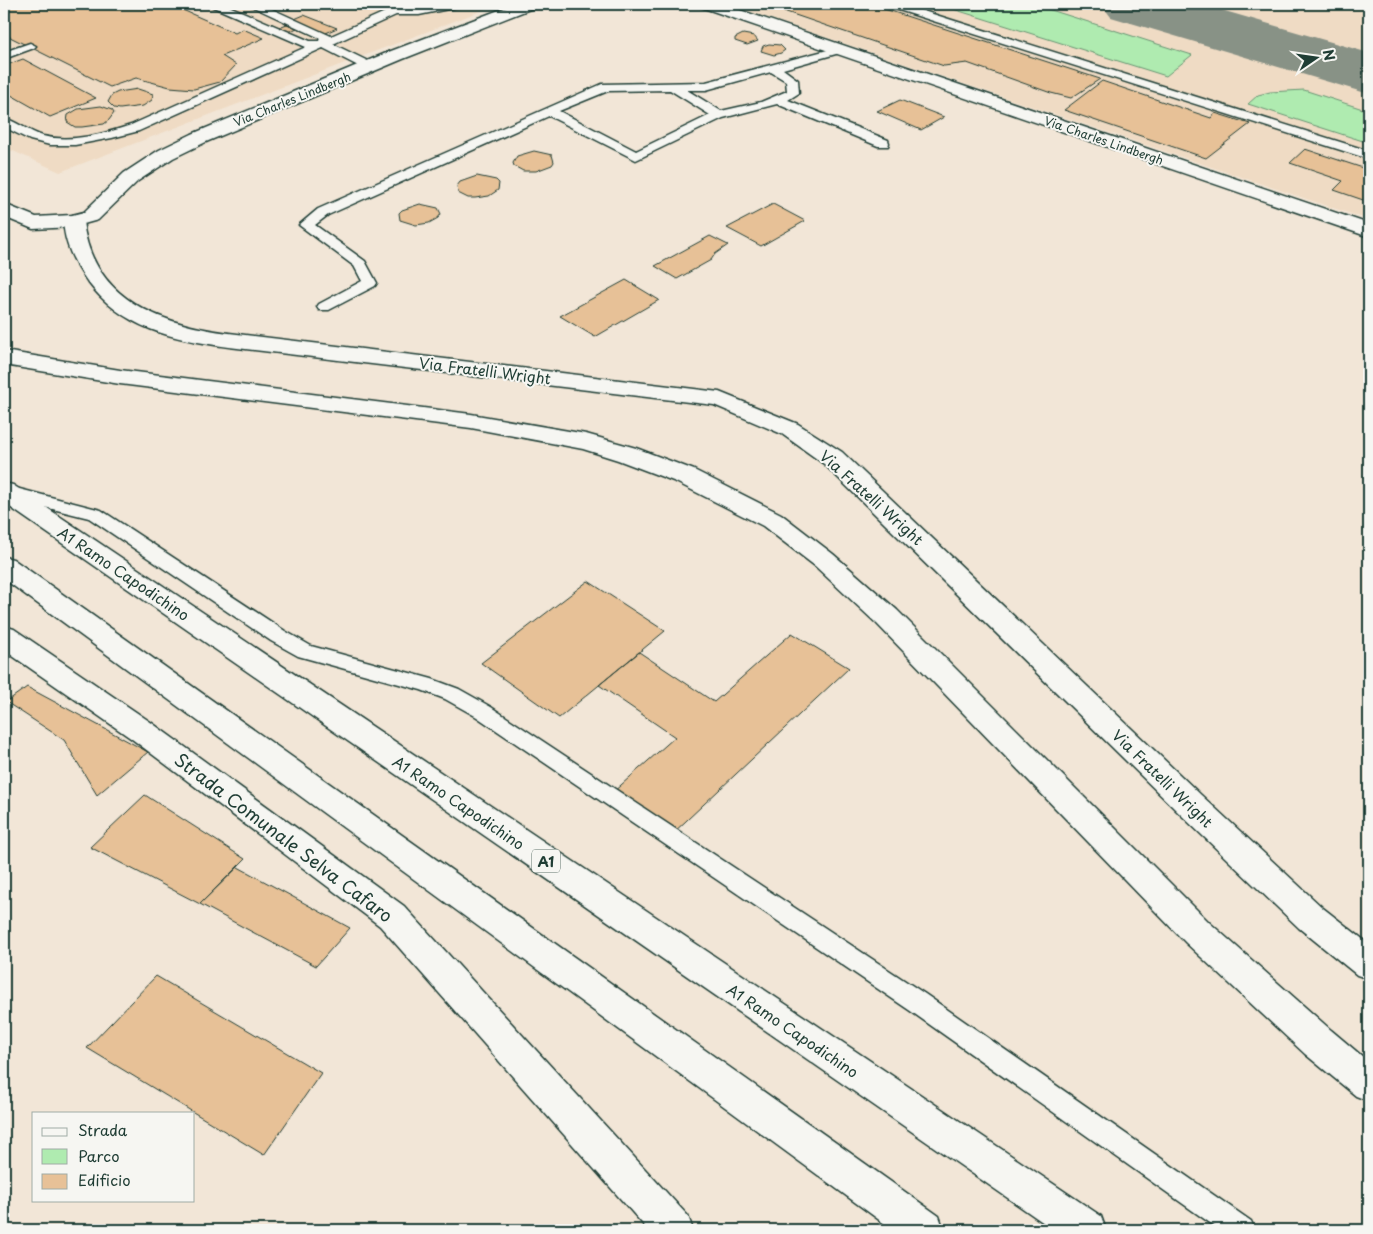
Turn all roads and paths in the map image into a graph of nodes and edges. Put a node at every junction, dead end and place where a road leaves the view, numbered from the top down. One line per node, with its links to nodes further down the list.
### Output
1 (216, 4): 9 (lane)
2 (252, 4): 9 (lane)
3 (376, 4): 8 (lane)
4 (459, 4): 8 (lane)
5 (528, 4): 13 (main road, Via Charles Lindbergh)
6 (707, 4): 11 (main road, Via Charles Lindbergh)
7 (890, 4): 21 (lane)
8 (394, 12): 9 (lane)
9 (324, 44): 13 (lane); 19 (lane)
10 (30, 46): 12 (lane)
11 (839, 50): 14 (lane); 24 (main road, Via Charles Lindbergh)
12 (4, 56)
13 (370, 66): 23 (main road, Via Charles Lindbergh)
14 (773, 68): 15 (lane); 16 (lane)
15 (672, 86): 17 (lane); 18 (lane)
16 (778, 100): 18 (lane); 20 (lane)
17 (549, 111): 18 (lane); 25 (lane)
18 (719, 115)
19 (4, 122)
20 (883, 143)
21 (1369, 155)
22 (4, 210): 23 (main road)
23 (72, 221): 30 (main road, Via Fratelli Wright)
24 (1369, 231)
25 (324, 307)
26 (4, 358): 31 (main road)
27 (4, 491): 34 (main road, A1 Ramo Capodichino / A1); 35 (lane)
28 (4, 566): 33 (main road)
29 (4, 636): 32 (main road, Strada Comunale Selva Cafaro)
30 (1369, 964)
31 (1369, 1084)
32 (674, 1230)
33 (925, 1230)
34 (1088, 1230)
35 (1242, 1230)

